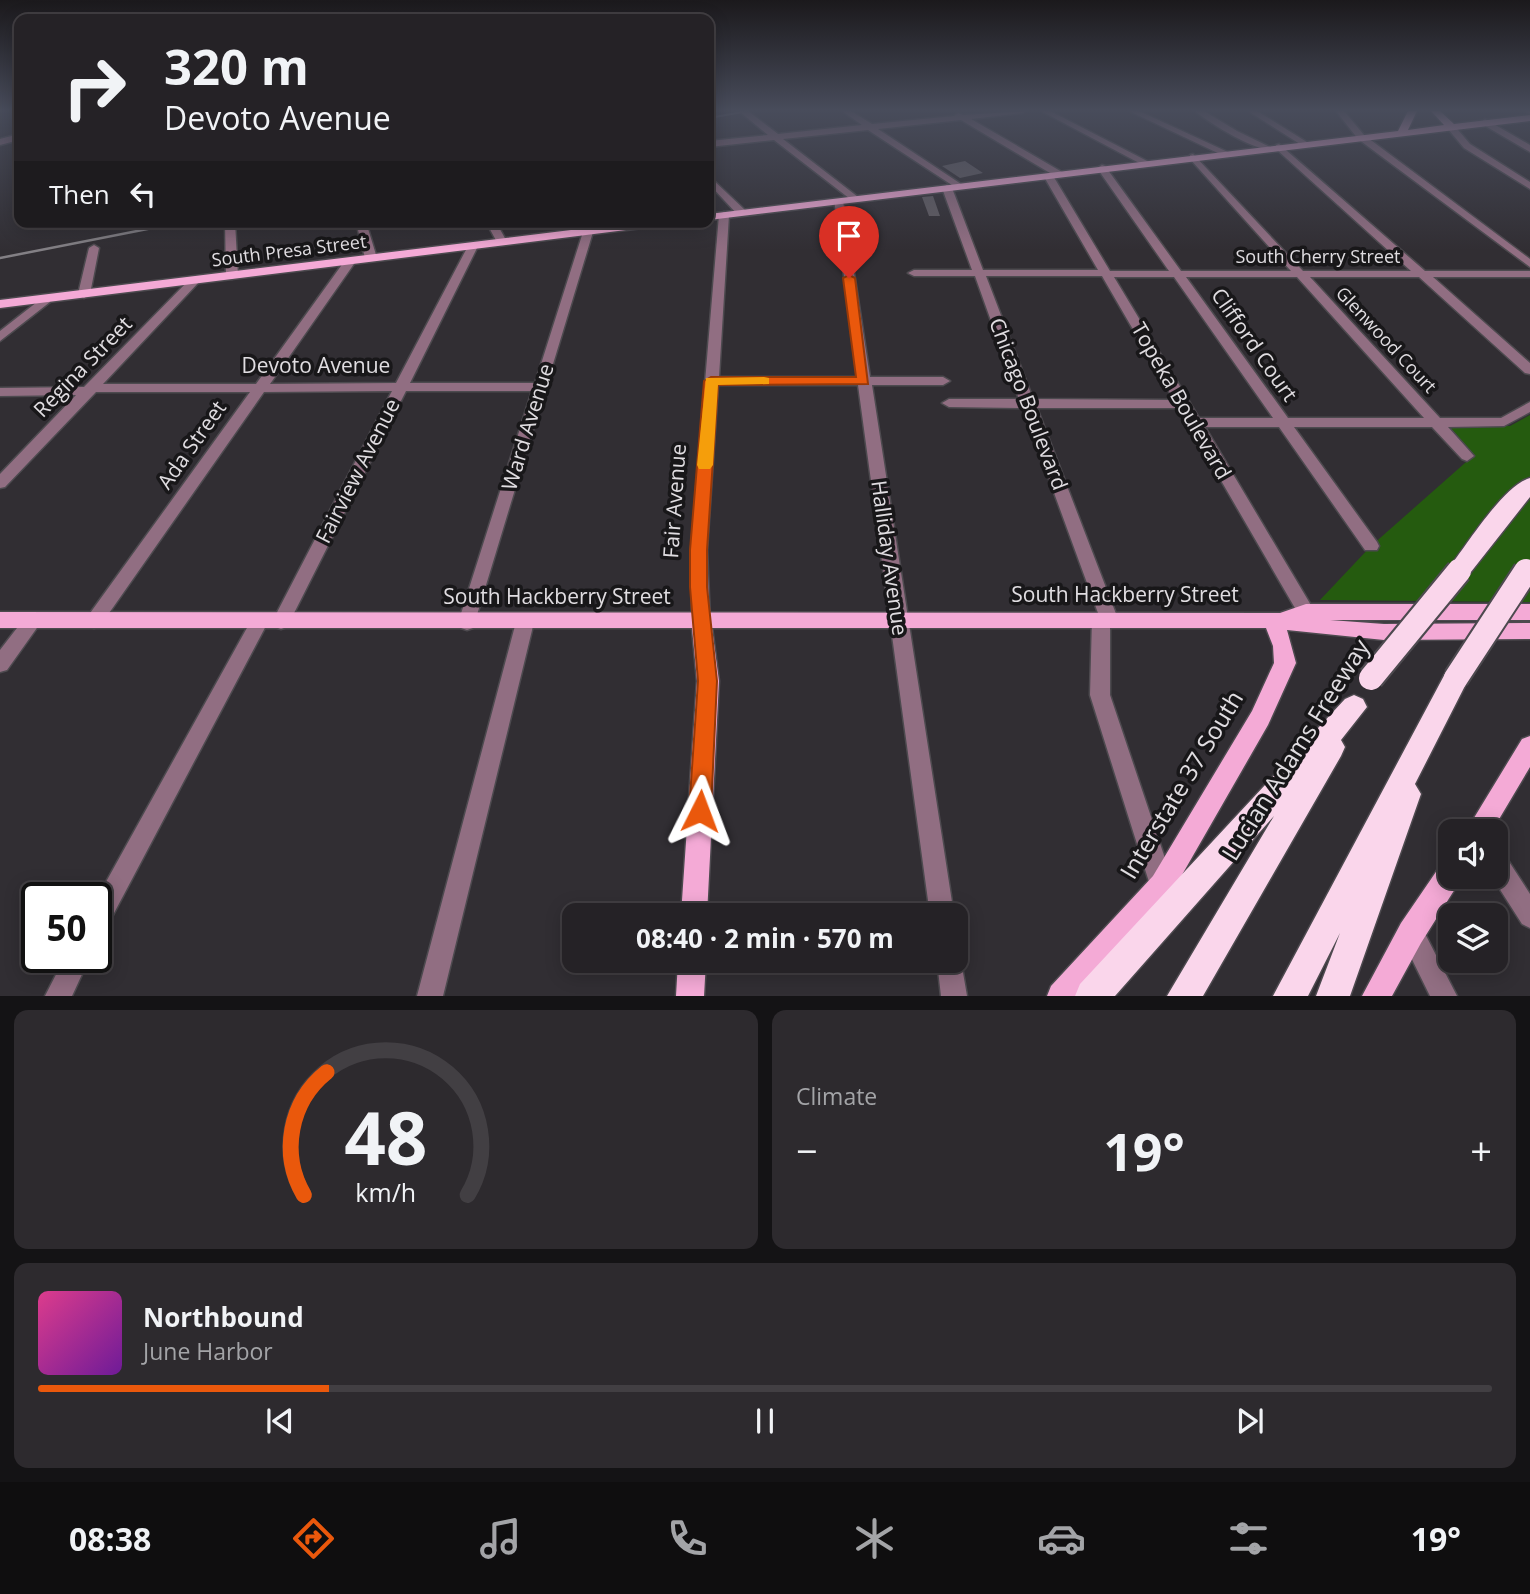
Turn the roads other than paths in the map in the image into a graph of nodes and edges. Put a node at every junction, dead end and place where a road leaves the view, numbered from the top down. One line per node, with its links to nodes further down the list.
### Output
1 (799, 157): 16 (street)
2 (912, 157): 15 (street)
3 (1027, 157): 12 (street)
4 (1135, 157): 10 (street)
5 (1189, 157): 10 (main road)
6 (1193, 157): 36 (street, Glenwood Court)
7 (1284, 157): 34 (street)
8 (1388, 157): 29 (street)
9 (1486, 157): 14 (street)
10 (1146, 163): 11 (main road)
11 (1102, 168): 12 (main road); 33 (street, Clifford Court)
12 (1054, 174): 15 (main road); 32 (street, Topeka Boulevard)
13 (714, 184): 17 (street)
14 (1530, 186)
15 (953, 187): 16 (main road); 31 (street, Chicago Boulevard)
16 (846, 200): 17 (main road); 45 (street, Halliday Avenue)
17 (742, 213): 18 (main road)
18 (716, 216): 44 (street, Fair Avenue)
19 (230, 228): 37 (street)
20 (363, 228): 27 (street)
21 (494, 228): 24 (street)
22 (609, 228): 23 (main road, South Presa Street)
23 (588, 232): 24 (main road, South Presa Street); 49 (street, Ward Avenue)
24 (502, 242): 25 (main road, South Presa Street)
25 (473, 246): 27 (main road, South Presa Street); 48 (street, Fairview Avenue)
26 (94, 248): 39 (street)
27 (371, 258): 28 (main road, South Presa Street)
28 (350, 261): 37 (main road, South Presa Street); 47 (street, Ada Street)
29 (1530, 264)
30 (914, 273): 31 (street, South Cherry Street)
31 (978, 273): 32 (street, South Cherry Street); 53 (street, Chicago Boulevard)
32 (1106, 273): 33 (street, South Cherry Street); 54 (street, Topeka Boulevard)
33 (1179, 274): 36 (street, South Cherry Street); 58 (street, Clifford Court)
34 (1422, 274): 35 (street, South Cherry Street); 36 (street, South Cherry Street); 43 (street)
35 (1530, 274)
36 (1301, 275): 56 (street, Glenwood Court)
37 (232, 276): 38 (main road, South Presa Street)
38 (195, 280): 39 (main road, South Presa Street); 50 (street, Regina Street)
39 (84, 294): 40 (main road, South Presa Street)
40 (46, 299): 41 (main road, South Presa Street); 42 (street)
41 (0, 304)
42 (0, 337)
43 (1530, 370)
44 (711, 381): 45 (street); 74 (street, Fair Avenue)
45 (863, 381): 46 (street); 65 (street, Halliday Avenue)
46 (943, 381)
47 (261, 387): 48 (street, Devoto Avenue); 50 (street, Devoto Avenue); 71 (street, Ada Street)
48 (401, 387): 49 (street, Devoto Avenue); 73 (street, Fairview Avenue)
49 (540, 387): 75 (street, Ward Avenue)
50 (91, 389): 51 (street, Devoto Avenue); 60 (street, Regina Street)
51 (0, 391)
52 (948, 403): 53 (street)
53 (1028, 404): 54 (street); 66 (street, Chicago Boulevard)
54 (1183, 404): 57 (street, Topeka Boulevard)
55 (1530, 406): 56 (street)
56 (1438, 422): 58 (street); 59 (street, Glenwood Court)
57 (1194, 423): 58 (street); 70 (street, Topeka Boulevard)
58 (1285, 424): 62 (street, Clifford Court)
59 (1467, 456)
60 (0, 483)
61 (1530, 485): 79 (highway, Lucian Adams Freeway, bridge)
62 (1371, 546)
63 (1528, 569): 80 (highway, bridge)
64 (1530, 612): 70 (main road, South Hackberry Street)
65 (898, 618): 66 (main road, South Hackberry Street); 74 (main road, South Hackberry Street); 88 (street, Halliday Avenue)
66 (1105, 619): 69 (main road, South Hackberry Street); 84 (street, Chicago Boulevard)
67 (0, 620): 68 (main road, South Hackberry Street)
68 (33, 620): 71 (main road, South Hackberry Street); 78 (street)
69 (1278, 620): 70 (main road, South Hackberry Street); 84 (main road, Interstate 37 South)
70 (1310, 620): 77 (main road, South Hackberry Street)
71 (94, 621): 72 (main road, South Hackberry Street)
72 (259, 621): 73 (main road, South Hackberry Street); 86 (street)
73 (281, 621): 75 (main road, South Hackberry Street)
74 (701, 621): 76 (main road, South Hackberry Street); 87 (main road, Fair Avenue)
75 (467, 622): 76 (main road, South Hackberry Street)
76 (525, 622): 95 (street)
77 (1530, 631)
78 (0, 664)
79 (1354, 707): 99 (highway); 100 (highway, Lucian Adams Freeway)
80 (1427, 730): 101 (highway); 102 (highway)
81 (1530, 747): 82 (main road)
82 (1485, 819)
83 (1508, 881): 89 (street)
84 (1162, 885): 98 (main road, Interstate 37 South)
85 (1440, 889): 90 (main road)
86 (112, 894)
87 (695, 903)
88 (940, 903)
89 (1530, 916)
90 (1411, 933): 103 (main road); 104 (street)
91 (70, 973): 94 (street)
92 (691, 973): 96 (main road)
93 (951, 973): 97 (street)
94 (58, 996)
95 (430, 996)
96 (690, 996)
97 (954, 996)
98 (1061, 996)
99 (1092, 996)
100 (1184, 996)
101 (1290, 996)
102 (1333, 996)
103 (1376, 996)
104 (1444, 996)

